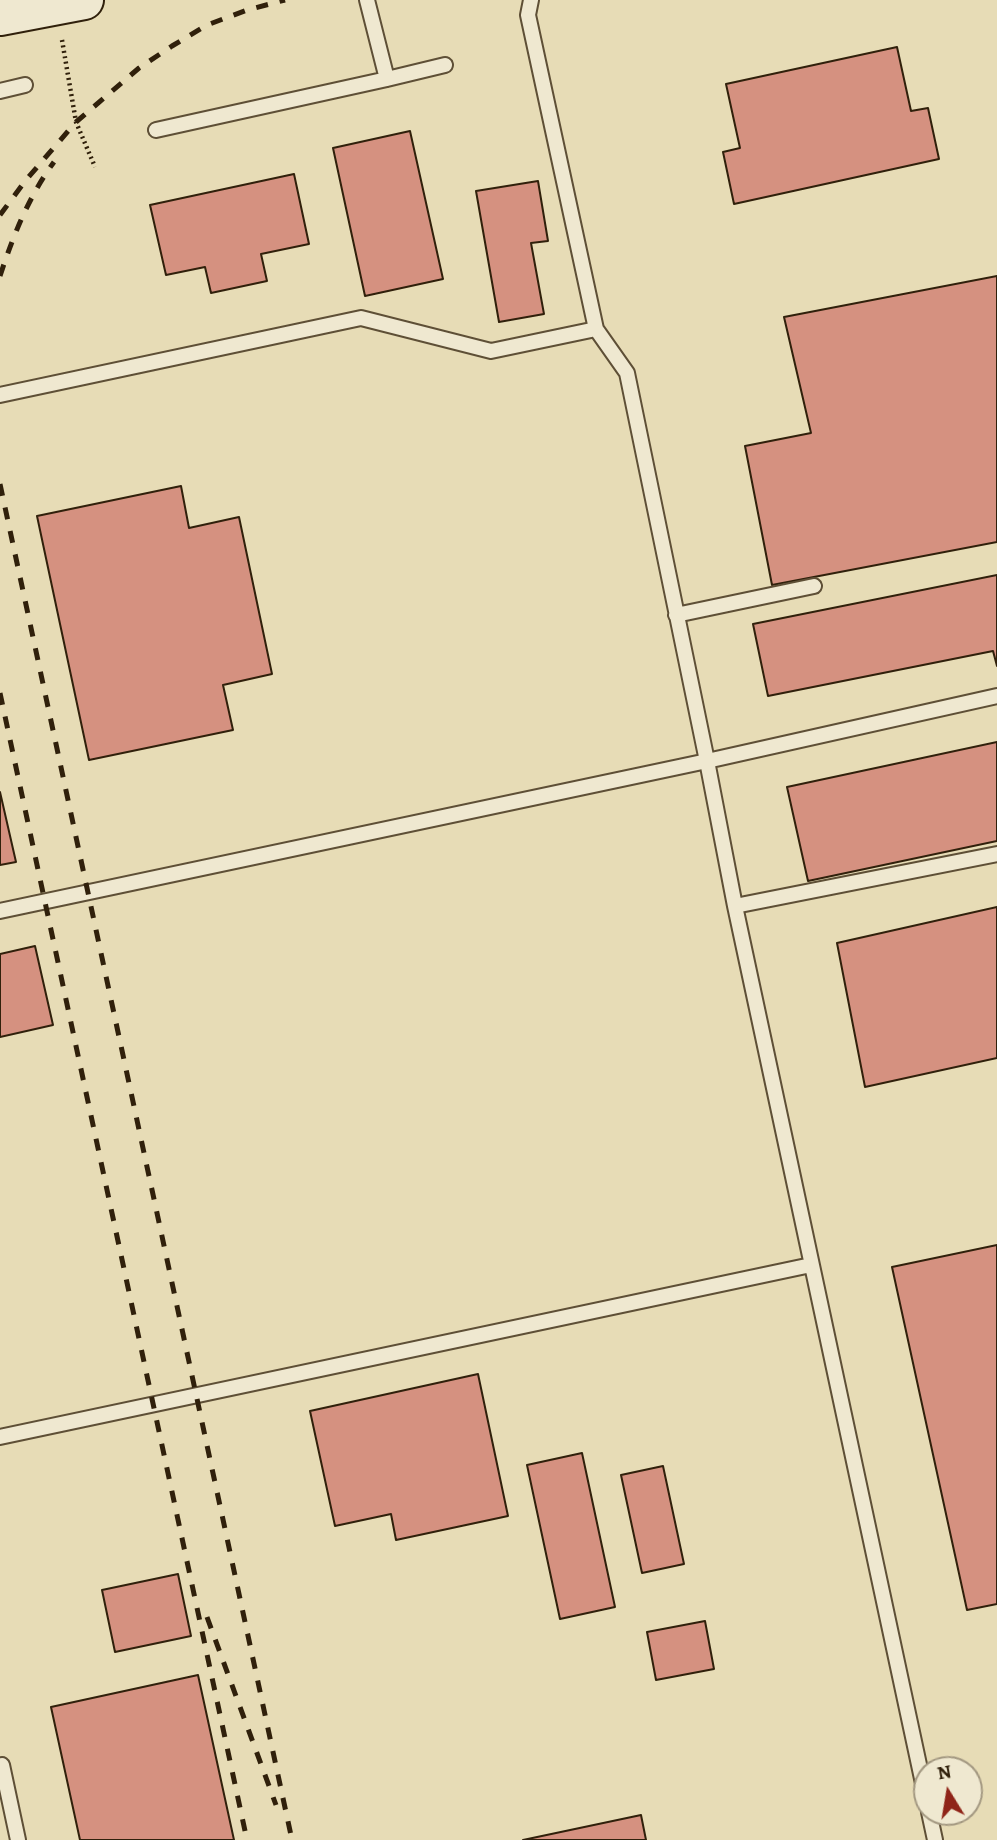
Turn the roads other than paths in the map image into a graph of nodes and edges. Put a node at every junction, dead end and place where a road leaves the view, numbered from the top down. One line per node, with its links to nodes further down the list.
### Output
1 (84, 0): 4 (street)
2 (367, 0): 6 (lane)
3 (531, 0): 10 (lane)
4 (16, 9)
5 (445, 65): 6 (lane)
6 (387, 79): 9 (lane)
7 (25, 85): 8 (lane)
8 (0, 91)
9 (156, 130)
10 (596, 329): 11 (lane); 13 (lane)
11 (0, 395)
12 (814, 586): 13 (lane)
13 (676, 615): 15 (lane)
14 (997, 696): 15 (lane)
15 (707, 761): 17 (lane); 18 (lane)
16 (997, 854): 17 (lane)
17 (735, 906): 19 (lane)
18 (0, 911)
19 (811, 1265): 20 (lane); 21 (lane)
20 (0, 1437)
21 (917, 1756)
22 (1, 1763): 23 (lane)
23 (18, 1840)

